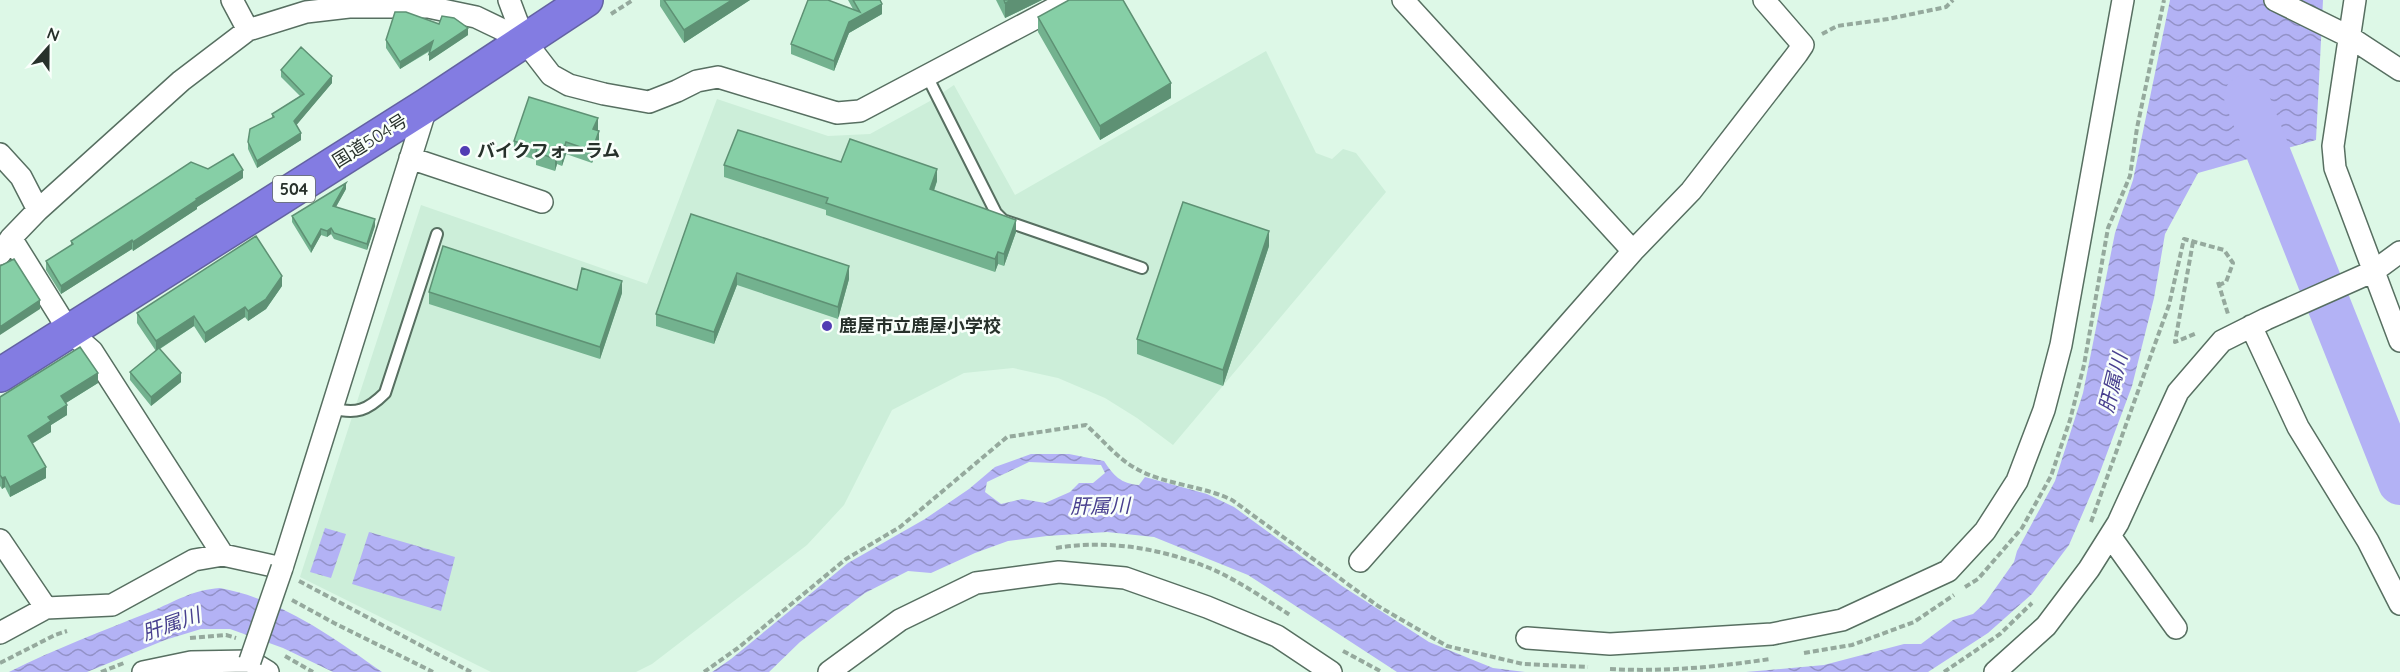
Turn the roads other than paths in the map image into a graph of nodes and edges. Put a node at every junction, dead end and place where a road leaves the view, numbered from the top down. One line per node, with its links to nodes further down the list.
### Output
1 (232, 0): 10 (street)
2 (509, 0): 12 (street)
3 (586, 0): 12 (highway, 国道504号 / 504)
4 (1070, 0): 14 (street)
5 (1403, 0): 22 (street)
6 (1764, 0): 22 (street)
7 (2123, 0): 40 (street)
8 (2275, 0): 11 (street)
9 (2356, 1): 11 (street)
10 (248, 30): 12 (street); 19 (street)
11 (2341, 33): 13 (street); 25 (street)
12 (524, 40): 14 (street); 15 (highway, 国道504号 / 504)
13 (2400, 69)
14 (927, 76): 24 (lane)
15 (427, 105): 17 (street); 27 (highway, 国道504号 / 504)
16 (0, 154): 19 (street)
17 (410, 158): 18 (street); 30 (street)
18 (542, 202)
19 (38, 210): 21 (street)
20 (437, 234): 30 (lane)
21 (5, 245): 27 (street)
22 (1633, 251): 34 (street)
23 (2400, 252): 25 (street)
24 (1142, 268)
25 (2374, 271): 26 (street); 28 (street)
26 (2250, 326): 31 (street); 36 (street)
27 (69, 331): 29 (highway, 国道504号 / 504); 33 (street)
28 (2400, 340)
29 (0, 375)
30 (332, 408): 35 (street)
31 (2110, 536): 38 (street); 46 (street)
32 (0, 540): 37 (street)
33 (223, 555): 35 (street); 37 (street)
34 (1360, 561)
35 (282, 570): 41 (street, bridge)
36 (2400, 604)
37 (46, 608): 39 (street)
38 (2176, 628)
39 (0, 633)
40 (1527, 638)
41 (247, 666): 42 (street); 43 (street)
42 (143, 672)
43 (268, 672)
44 (829, 672): 45 (street)
45 (1331, 672)
46 (1995, 672)

